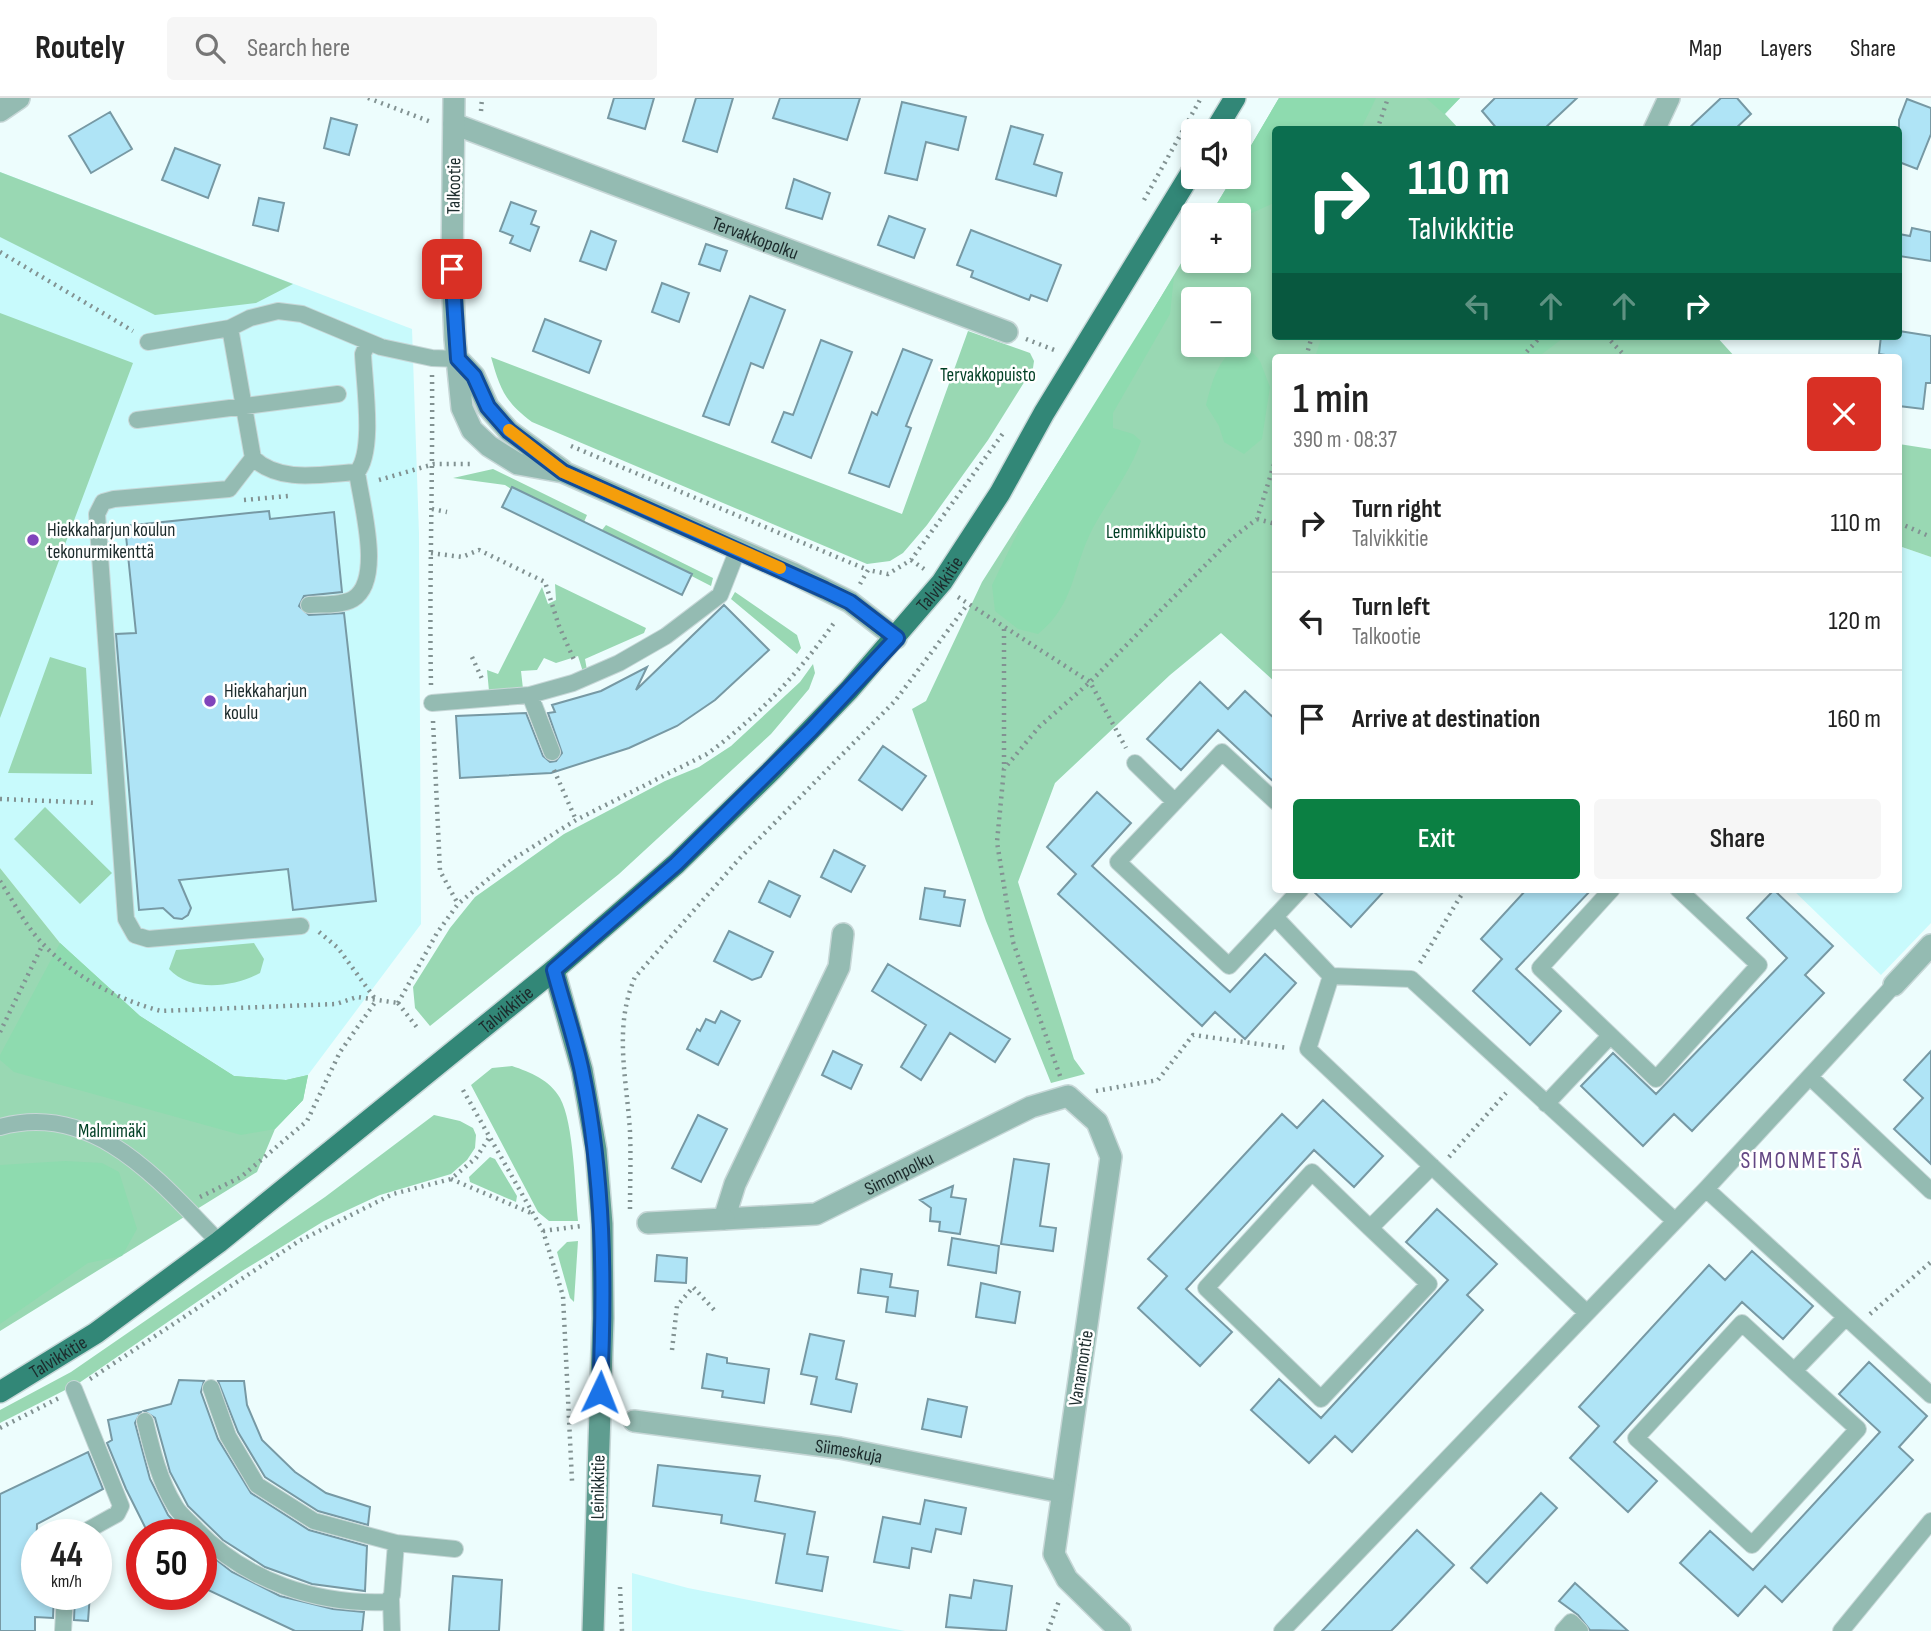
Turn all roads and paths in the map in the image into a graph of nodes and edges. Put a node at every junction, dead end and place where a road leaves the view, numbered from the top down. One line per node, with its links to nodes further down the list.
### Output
1 (19, 98): 9 (street)
2 (368, 98): 11 (path)
3 (454, 98): 12 (street, Talkootie)
4 (482, 98): 15 (path)
5 (1201, 98): 17 (path)
6 (1235, 98): 10 (main road)
7 (1388, 98): 13 (path)
8 (1669, 98): 14 (street)
9 (0, 111)
10 (1222, 119)
11 (431, 122)
12 (454, 124): 15 (street, Tervakkopolku); 29 (street, Talkootie)
13 (1378, 126)
14 (1656, 126)
15 (481, 135): 20 (street, Tervakkopolku)
16 (1181, 189): 49 (main road, Talvikkitie)
17 (1142, 204)
18 (0, 253): 24 (path)
19 (230, 328): 24 (lane); 25 (lane); 32 (lane)
20 (1007, 332): 26 (path)
21 (1064, 340): 26 (path)
22 (1537, 340): 27 (path)
23 (1610, 340): 28 (path)
24 (148, 342)
25 (368, 342): 29 (lane); 38 (lane)
26 (1058, 352): 30 (path)
27 (1525, 354)
28 (1623, 354)
29 (458, 359): 45 (street)
30 (1050, 363)
31 (338, 394): 32 (lane)
32 (242, 407): 33 (lane); 36 (lane)
33 (137, 420)
34 (1005, 431): 47 (path)
35 (567, 444): 48 (path)
36 (253, 458): 38 (lane); 66 (lane)
37 (1272, 471): 41 (path)
38 (357, 472): 51 (lane)
39 (432, 509): 40 (path)
40 (447, 512)
41 (1257, 519): 42 (path); 56 (path)
42 (1272, 521)
43 (1902, 524): 44 (path)
44 (1931, 537)
45 (738, 549): 50 (street); 55 (lane)
46 (431, 553): 55 (path)
47 (911, 560): 48 (path); 49 (path)
48 (868, 570): 50 (path)
49 (942, 582): 52 (path); 54 (main road, Talvikkitie)
50 (850, 602): 54 (street); 67 (path)
51 (309, 605)
52 (967, 606): 53 (path); 101 (path)
53 (1004, 628): 56 (path); 62 (path)
54 (897, 638): 78 (main road, Talvikkitie)
55 (582, 679): 57 (lane)
56 (1090, 682): 60 (path); 62 (path)
57 (530, 695): 58 (lane); 59 (lane)
58 (432, 703)
59 (551, 752)
60 (1135, 763): 65 (lane)
61 (565, 765): 67 (path)
62 (1004, 769): 91 (path)
63 (0, 799): 66 (path)
64 (1272, 799): 65 (lane)
65 (1175, 802): 73 (lane)
66 (118, 804): 74 (lane)
67 (576, 820): 83 (path)
68 (0, 881): 76 (path)
69 (1297, 893): 73 (lane)
70 (1463, 893): 80 (path)
71 (1608, 893): 86 (lane)
72 (1682, 893): 86 (lane)
73 (1275, 917): 79 (lane)
74 (301, 926): 82 (path)
75 (843, 934): 102 (street)
76 (43, 944): 82 (path); 85 (path)
77 (1931, 945): 81 (street)
78 (554, 970): 105 (main road, Talvikkitie); 129 (main road, Leinikkitie)
79 (1331, 976): 80 (lane); 87 (lane)
80 (1411, 979): 89 (lane)
81 (1894, 985): 88 (lane)
82 (377, 1000): 83 (path); 99 (path)
83 (398, 1003): 84 (path)
84 (419, 1030)
85 (0, 1032)
86 (1610, 1036): 92 (lane)
87 (1308, 1049): 91 (path); 95 (lane)
88 (1810, 1077): 97 (lane); 98 (lane)
89 (1519, 1080): 92 (lane); 95 (path)
90 (463, 1090): 94 (path, Leinikkitie)
91 (1068, 1096): 102 (street, Simonpolku); 119 (street, Vanamontie)
92 (1546, 1104): 103 (lane)
93 (0, 1126): 99 (lane)
94 (489, 1138): 96 (path); 100 (path, Leinikkitie)
95 (1434, 1168): 104 (lane); 107 (lane)
96 (451, 1179): 100 (path); 113 (path)
97 (1706, 1189): 103 (lane); 109 (lane)
98 (1931, 1191)
99 (186, 1208): 105 (lane)
100 (532, 1214): 120 (path, Leinikkitie)
101 (639, 1217): 102 (street, Simonpolku)
102 (724, 1219)
103 (1675, 1222): 107 (lane)
104 (1370, 1228): 104 (lane)
105 (219, 1242): 114 (main road, Talvikkitie)
106 (1931, 1262): 109 (path)
107 (1586, 1312): 131 (lane)
108 (717, 1313): 110 (path)
109 (1851, 1322): 111 (lane); 115 (lane)
110 (672, 1350)
111 (1794, 1371): 111 (lane)
112 (211, 1388): 123 (lane)
113 (74, 1389): 118 (path); 121 (lane)
114 (0, 1392)
115 (1931, 1395)
116 (634, 1420): 119 (street, Siimeskuja)
117 (145, 1421): 125 (lane)
118 (0, 1428)
119 (1061, 1492): 130 (street, Vanamontie)
120 (573, 1496)
121 (108, 1519)
122 (1931, 1521): 134 (lane)
123 (396, 1543): 124 (lane); 125 (lane)
124 (455, 1549)
125 (391, 1599): 128 (lane)
126 (64, 1610): 127 (lane)
127 (63, 1631)
128 (392, 1631)
129 (593, 1631)
130 (1120, 1631)
131 (1282, 1631)
132 (1563, 1631): 133 (lane)
133 (1580, 1631)
134 (1841, 1631)

